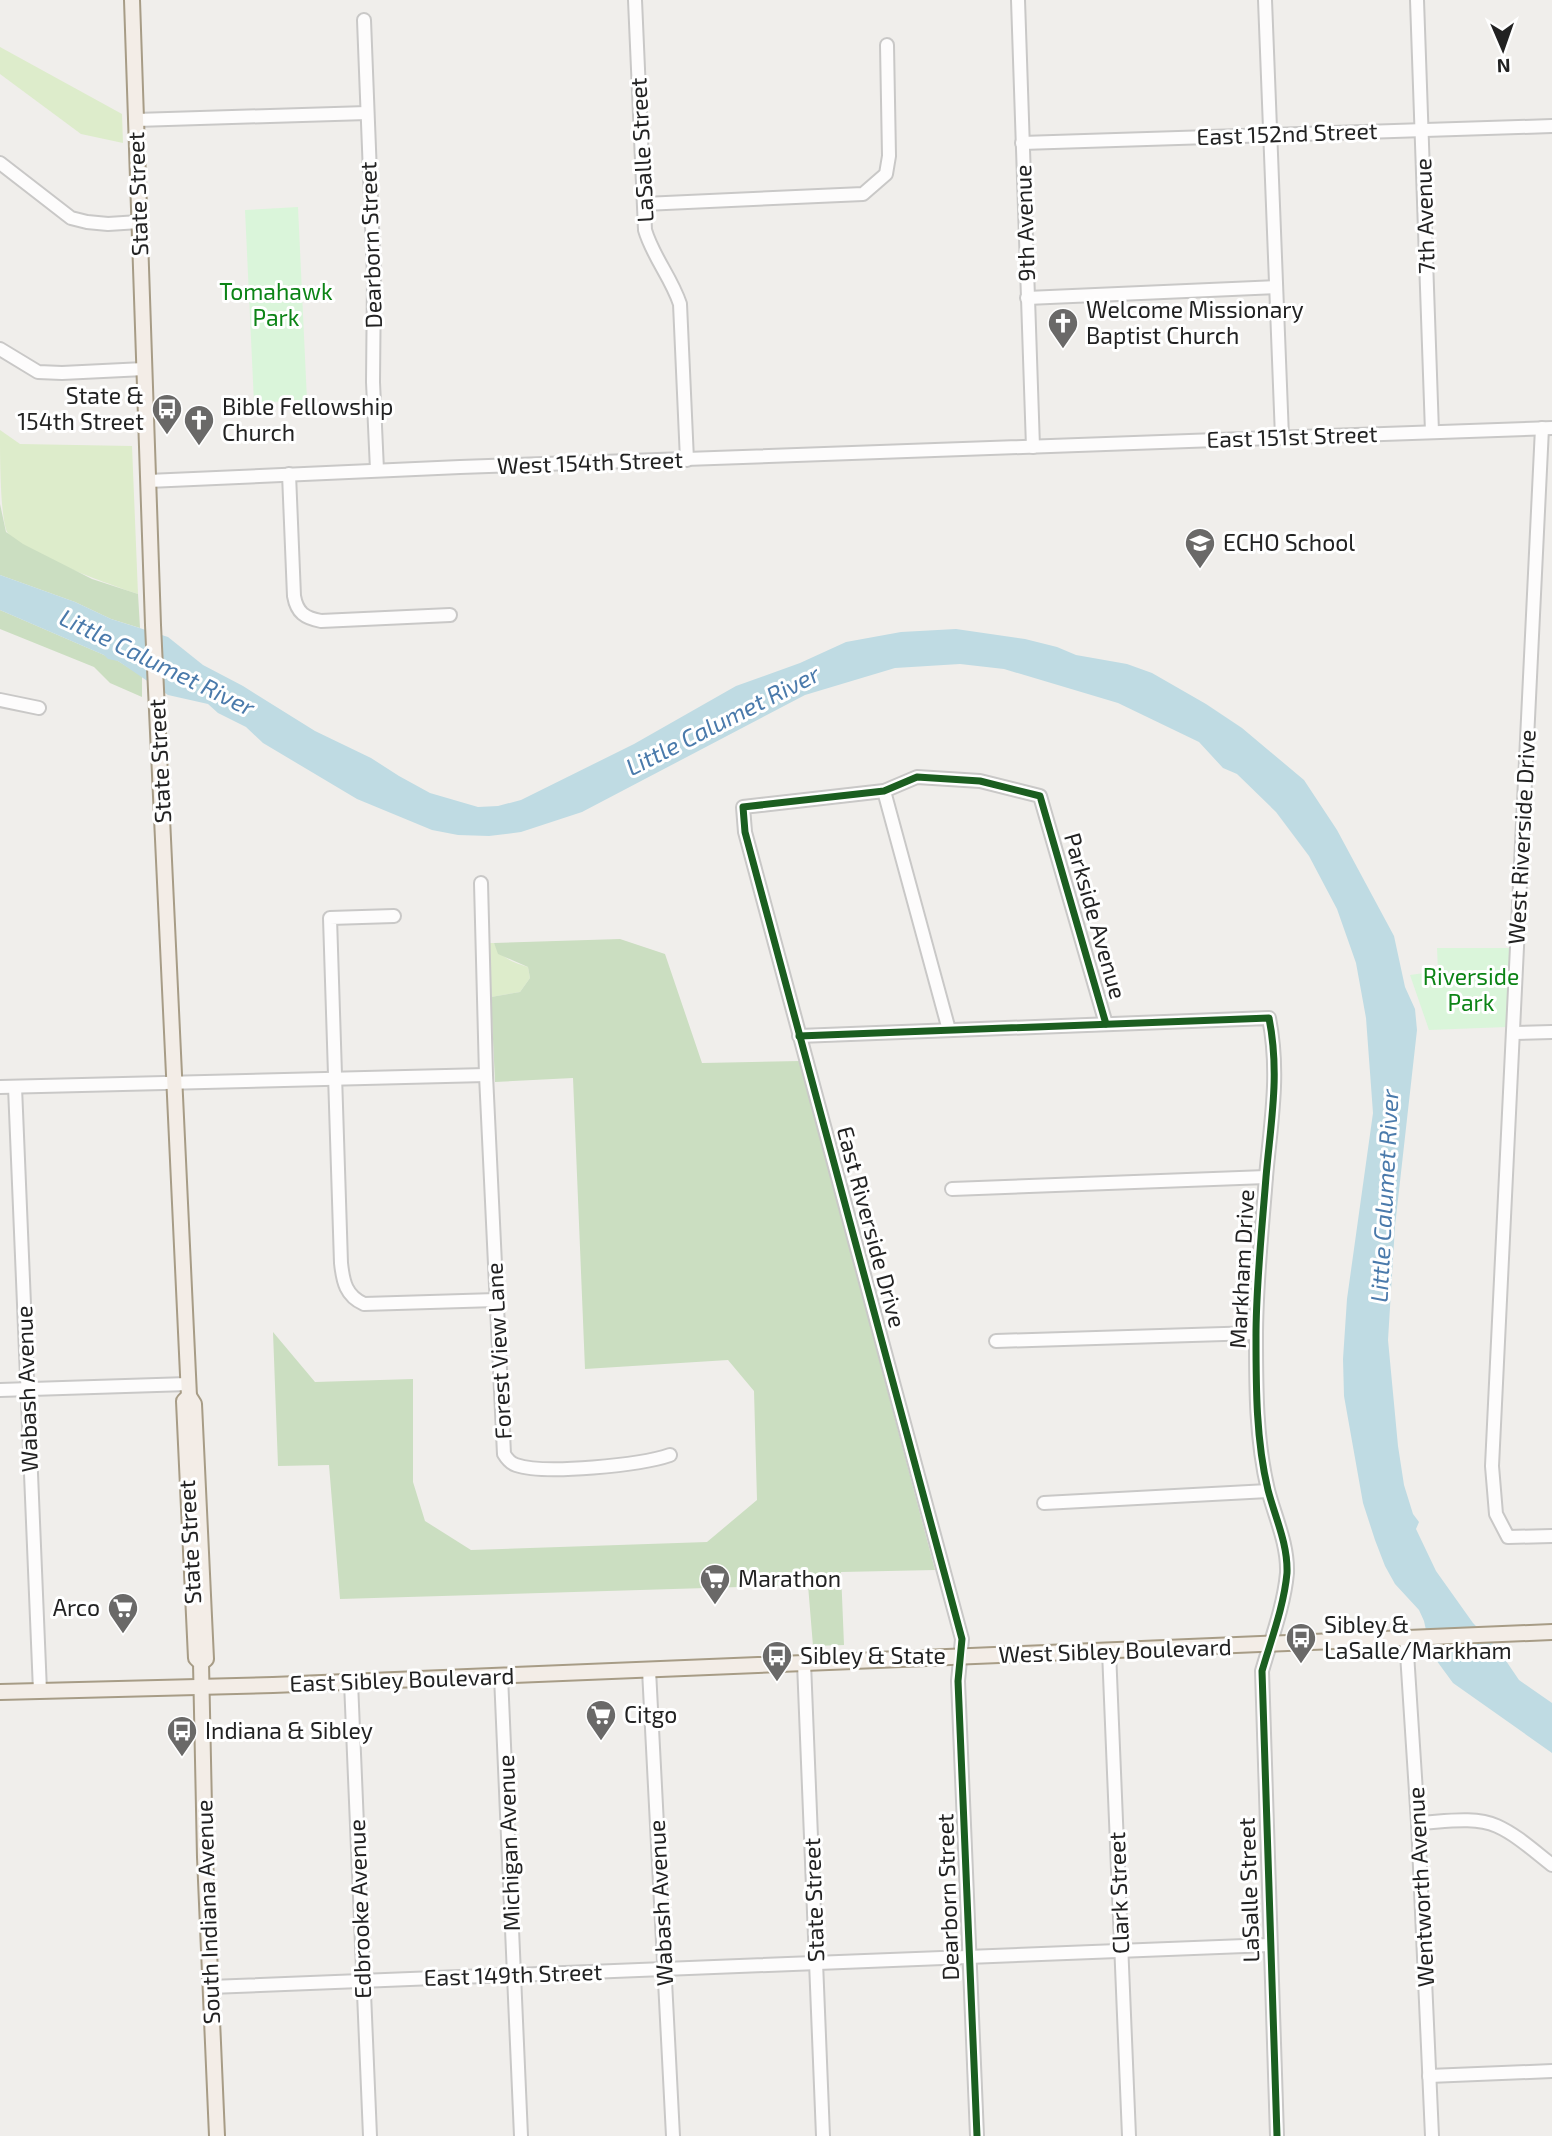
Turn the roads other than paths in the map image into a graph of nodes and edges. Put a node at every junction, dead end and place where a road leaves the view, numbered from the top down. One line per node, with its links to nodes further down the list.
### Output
1 (132, 0): 9 (main road, State Street)
2 (635, 0): 15 (street, LaSalle Street)
3 (1018, 0): 13 (street, 9th Avenue)
4 (1265, 0): 12 (street)
5 (1417, 0): 11 (street, 7th Avenue)
6 (364, 20): 8 (street, Dearborn Street)
7 (887, 45): 15 (street)
8 (367, 113): 9 (street); 26 (street, Dearborn Street)
9 (136, 120): 16 (main road, State Street)
10 (1552, 126): 11 (street, East 152nd Street)
11 (1422, 130): 12 (street, East 152nd Street); 22 (street, 7th Avenue)
12 (1270, 135): 13 (street, East 152nd Street); 17 (street)
13 (1023, 143): 18 (street, 9th Avenue)
14 (0, 163): 16 (street)
15 (644, 204): 25 (street, LaSalle Street)
16 (139, 222): 20 (main road, State Street)
17 (1276, 287): 18 (street); 23 (street)
18 (1027, 298): 24 (street, 9th Avenue)
19 (0, 349): 20 (street)
20 (144, 369): 28 (main road, State Street)
21 (1547, 428): 22 (street, East 151st Street); 38 (street, West Riverside Drive)
22 (1432, 432): 23 (street, East 151st Street)
23 (1282, 438): 24 (street, East 151st Street)
24 (1032, 447): 25 (street, West 154th Street)
25 (687, 460): 26 (street, West 154th Street)
26 (377, 470): 27 (street, West 154th Street)
27 (289, 474): 28 (street, West 154th Street); 29 (street)
28 (148, 481): 42 (main road, State Street)
29 (450, 615)
30 (0, 700): 31 (street)
31 (39, 708)
32 (884, 791): 35 (street, Parkside Avenue); 36 (street); 39 (street, East Riverside Drive)
33 (481, 883): 40 (street)
34 (394, 916): 41 (street)
35 (1106, 1024): 36 (street); 45 (street, Markham Drive)
36 (949, 1030): 39 (street)
37 (1552, 1032): 38 (street)
38 (1513, 1033): 56 (street, West Riverside Drive)
39 (799, 1036): 61 (street, East Riverside Drive)
40 (486, 1075): 41 (street); 47 (street, Forest View Lane)
41 (337, 1078): 42 (street); 47 (street)
42 (174, 1082): 44 (street); 52 (main road, State Street)
43 (0, 1087): 44 (street)
44 (15, 1087): 50 (street, Wabash Avenue)
45 (1266, 1177): 46 (street); 48 (street, Markham Drive)
46 (952, 1189)
47 (496, 1300): 53 (street, Forest View Lane)
48 (1256, 1333): 49 (street); 54 (street, Markham Drive)
49 (996, 1341)
50 (27, 1389): 51 (street); 52 (street); 68 (street, Wabash Avenue)
51 (0, 1390)
52 (188, 1390): 66 (main road, State Street)
53 (670, 1455)
54 (1268, 1491): 55 (street); 59 (street, Markham Drive)
55 (1044, 1503)
56 (1552, 1536)
57 (1552, 1632): 58 (main road, West Sibley Boulevard)
58 (1410, 1638): 59 (main road, West Sibley Boulevard); 69 (street, Wentworth Avenue)
59 (1270, 1644): 60 (main road, West Sibley Boulevard); 71 (street, LaSalle Street)
60 (1109, 1651): 61 (main road, West Sibley Boulevard); 72 (street, Clark Street)
61 (960, 1657): 62 (main road, West Sibley Boulevard); 73 (street, Dearborn Street)
62 (804, 1663): 63 (main road, East Sibley Boulevard); 74 (street, State Street)
63 (649, 1670): 64 (main road, East Sibley Boulevard); 75 (street, Wabash Avenue)
64 (501, 1676): 65 (main road, East Sibley Boulevard); 76 (street, Michigan Avenue)
65 (351, 1682): 66 (main road, East Sibley Boulevard); 77 (street, Edbrooke Avenue)
66 (201, 1687): 68 (main road, East Sibley Boulevard); 78 (main road, South Indiana Avenue)
67 (0, 1692): 68 (main road, East Sibley Boulevard)
68 (40, 1692)
69 (1418, 1823): 70 (street); 80 (street, Wentworth Avenue)
70 (1552, 1865)
71 (1270, 1945): 72 (street, East 149th Street); 88 (street, LaSalle Street)
72 (1122, 1951): 73 (street, East 149th Street); 87 (street, Clark Street)
73 (970, 1957): 74 (street, East 149th Street); 86 (street, Dearborn Street)
74 (816, 1964): 75 (street, East 149th Street); 85 (street, State Street)
75 (665, 1969): 76 (street, East 149th Street); 84 (street, Wabash Avenue)
76 (514, 1975): 77 (street, East 149th Street); 83 (street, Michigan Avenue)
77 (363, 1981): 78 (street, East 149th Street); 82 (street, Edbrooke Avenue)
78 (210, 1987): 81 (main road, South Indiana Avenue)
79 (1552, 2071): 80 (street)
80 (1429, 2076): 89 (street, Wentworth Avenue)
81 (217, 2136)
82 (370, 2136)
83 (521, 2136)
84 (673, 2136)
85 (823, 2136)
86 (977, 2136)
87 (1129, 2136)
88 (1277, 2136)
89 (1432, 2136)

